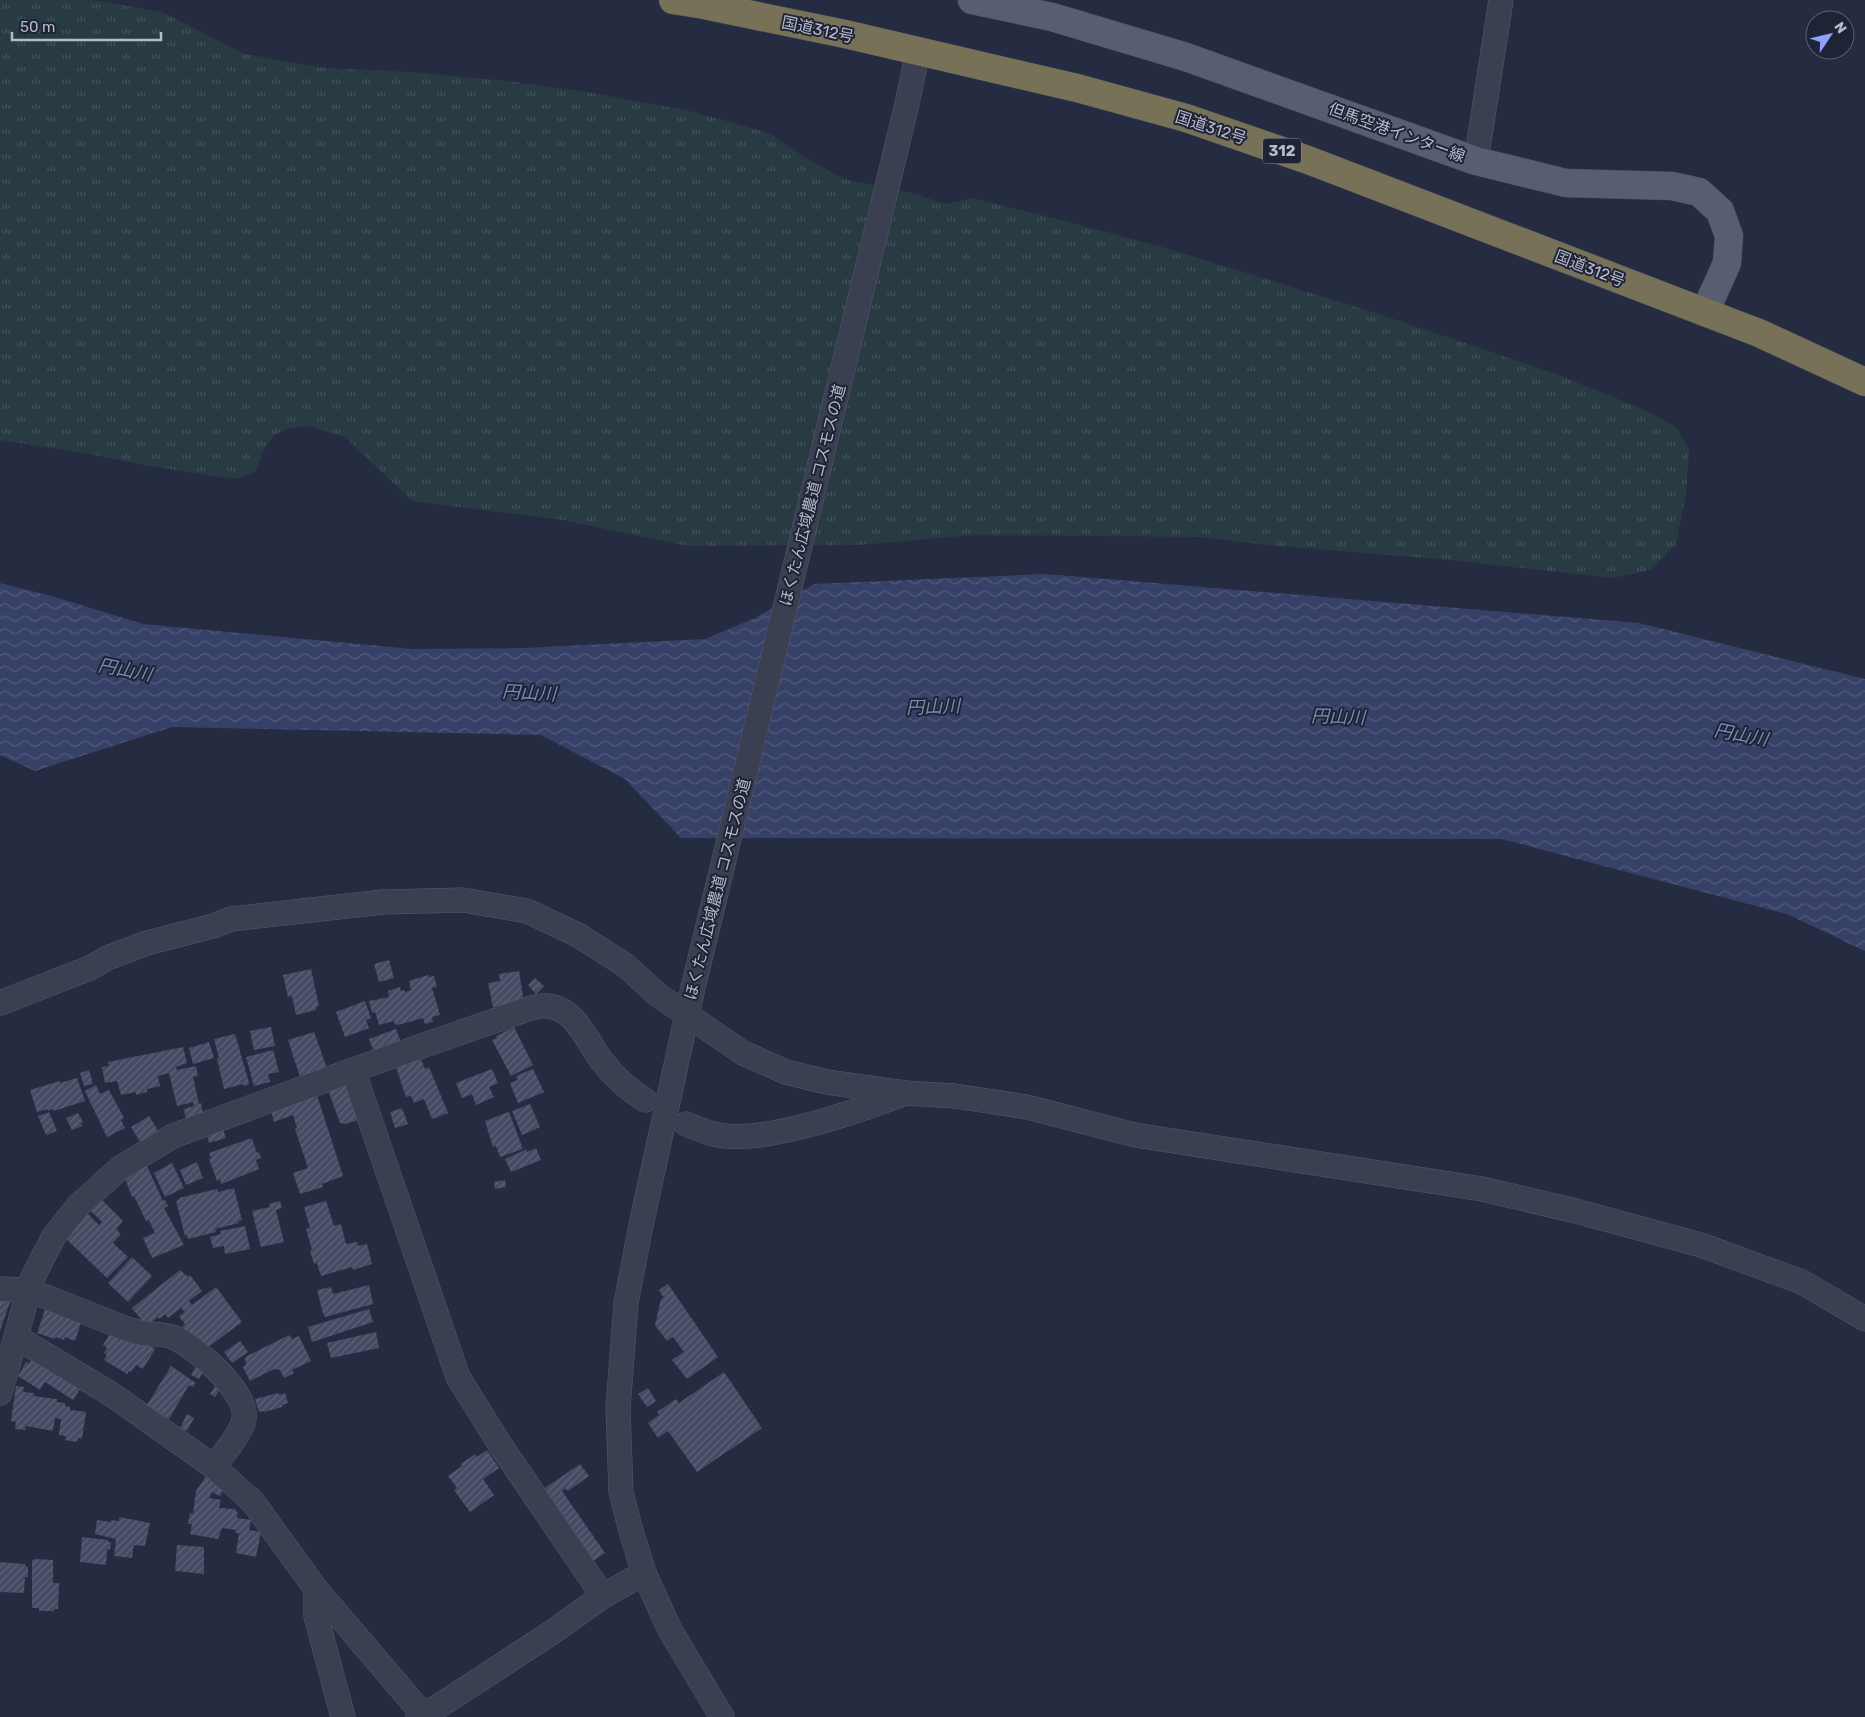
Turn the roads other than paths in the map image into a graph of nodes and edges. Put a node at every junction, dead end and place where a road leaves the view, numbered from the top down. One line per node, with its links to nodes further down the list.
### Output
1 (673, 0): 4 (highway, 国道312号 / 312)
2 (972, 0): 5 (main road, 但馬空港インター線)
3 (1502, 0): 5 (street)
4 (918, 51): 6 (highway, 国道312号 / 312); 9 (street, ほくたん広域農道 コスモスの道)
5 (1476, 161): 6 (main road, 但馬空港インター線)
6 (1704, 312): 7 (highway, 国道312号 / 312)
7 (1865, 382)
8 (0, 1003): 9 (street)
9 (689, 1003): 11 (street); 20 (street, ほくたん広域農道 コスモスの道)
10 (353, 1070): 12 (street); 15 (street); 22 (street)
11 (905, 1093): 13 (street); 16 (street)
12 (645, 1100)
13 (686, 1124)
14 (0, 1289): 15 (street)
15 (29, 1290): 17 (street); 19 (street)
16 (1865, 1320)
17 (16, 1337): 18 (street); 19 (street)
18 (0, 1393)
19 (214, 1468): 21 (street)
20 (644, 1573): 22 (street); 25 (street, ほくたん広域農道 コスモスの道)
21 (316, 1590): 23 (street); 24 (street)
22 (603, 1596): 23 (street)
23 (421, 1714)
24 (343, 1717)
25 (722, 1717)

